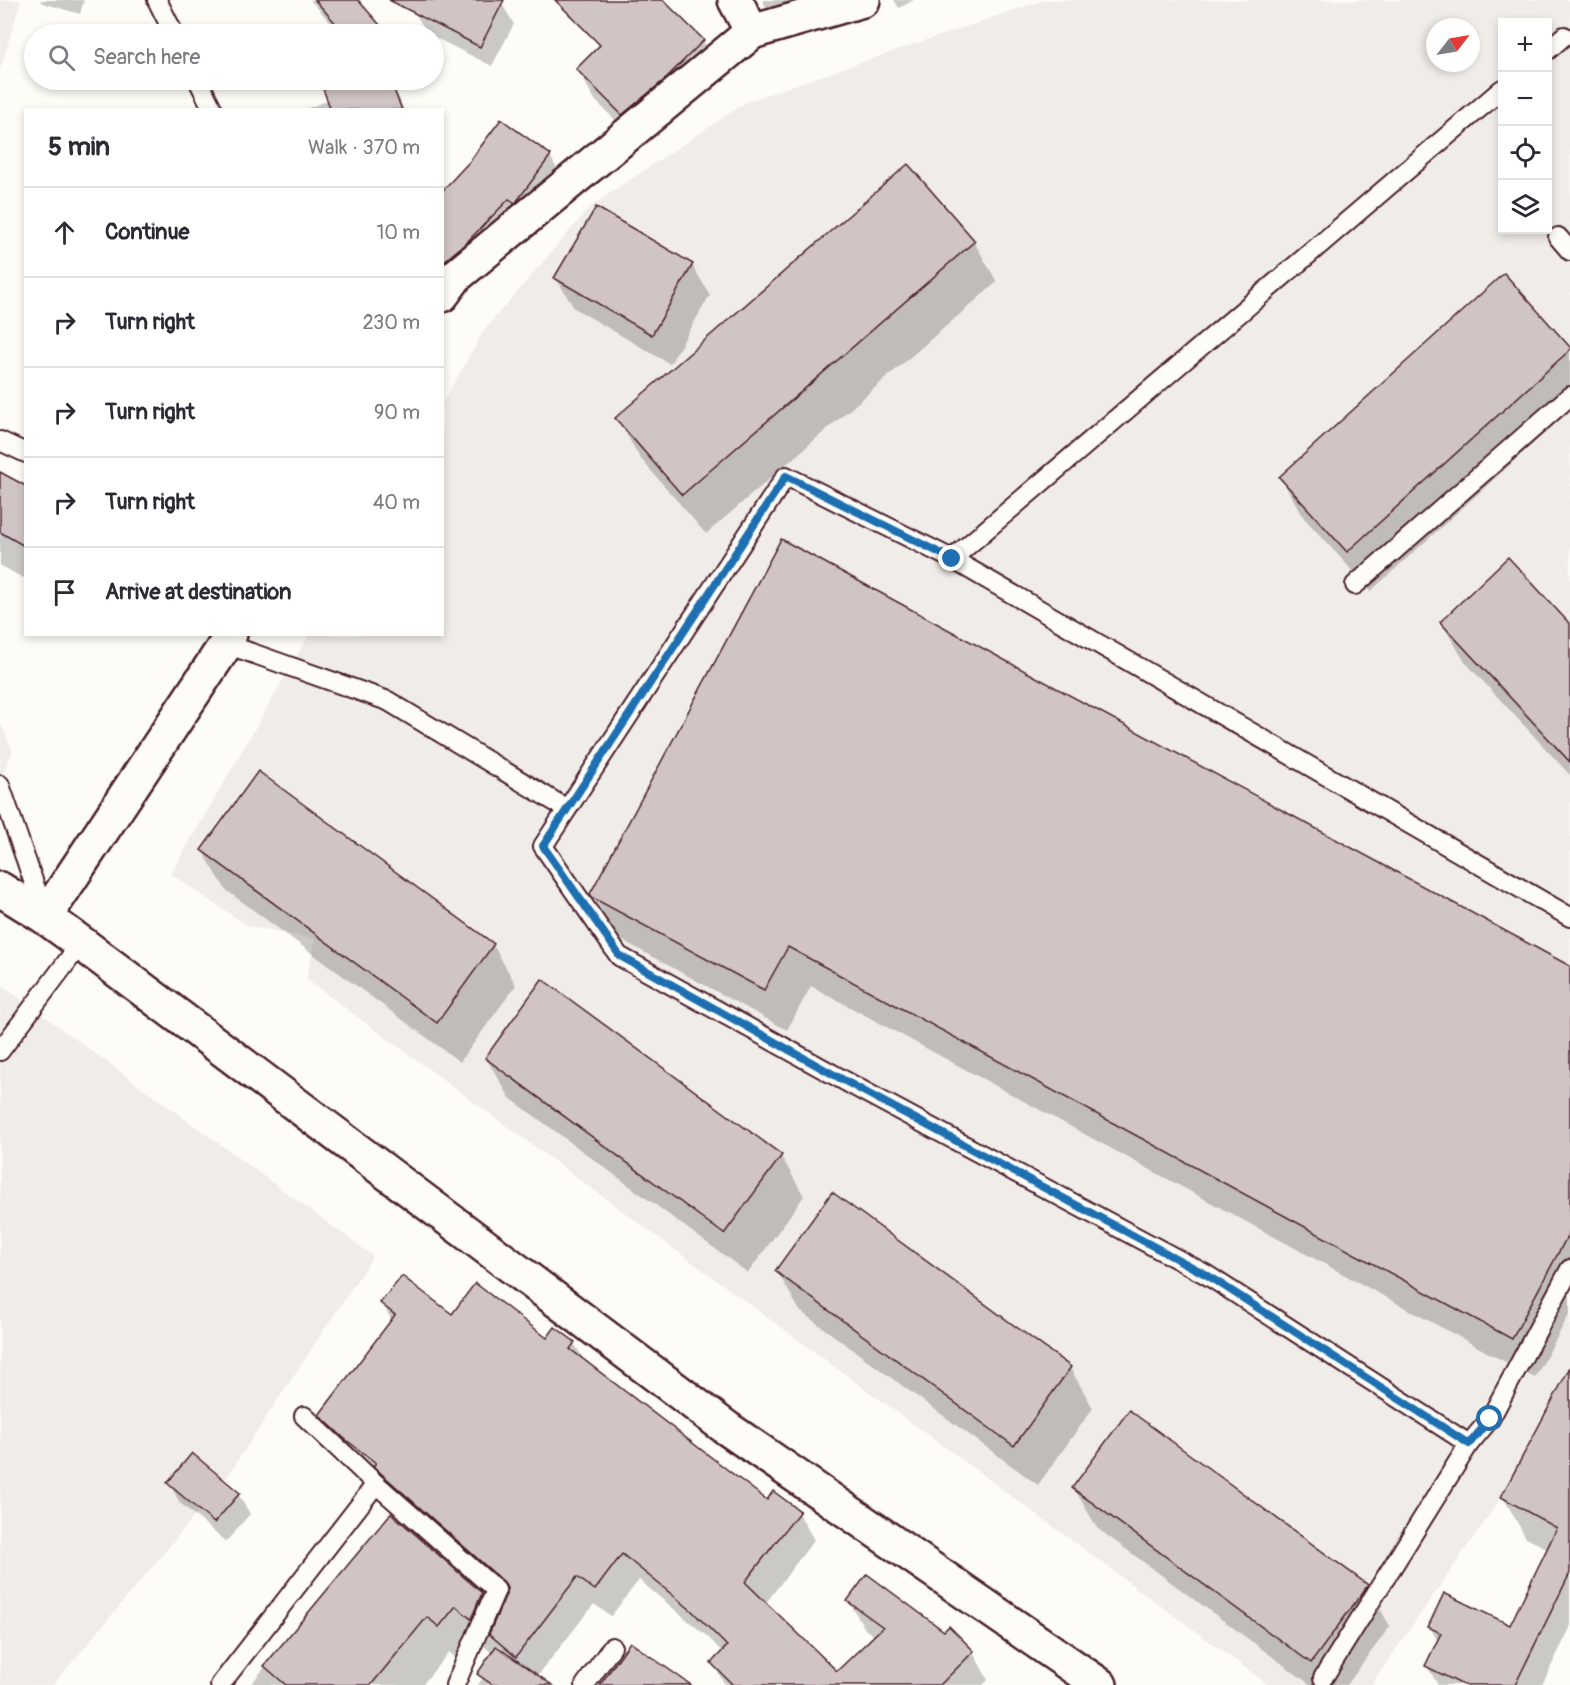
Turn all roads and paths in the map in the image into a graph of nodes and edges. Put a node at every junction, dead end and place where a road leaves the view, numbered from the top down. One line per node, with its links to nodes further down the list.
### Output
1 (157, 0): 4 (lane)
2 (735, 0): 5 (street)
3 (863, 0): 5 (street)
4 (169, 24)
5 (752, 32): 11 (street)
6 (1564, 36): 7 (lane)
7 (1552, 46)
8 (203, 90): 10 (lane)
9 (1498, 93): 15 (lane)
10 (212, 108)
11 (444, 292)
12 (1570, 396): 16 (lane)
13 (0, 441): 14 (lane)
14 (24, 452)
15 (952, 559): 19 (lane); 22 (lane)
16 (1355, 585)
17 (228, 639): 19 (lane); 21 (street)
18 (0, 785): 21 (lane)
19 (567, 809): 28 (lane)
20 (0, 889): 21 (street)
21 (45, 916): 23 (street)
22 (1570, 916)
23 (81, 943): 24 (lane); 35 (street)
24 (8, 1026): 25 (lane)
25 (0, 1051)
26 (1570, 1269): 28 (lane)
27 (304, 1416): 29 (lane)
28 (1469, 1444): 31 (lane)
29 (376, 1484): 32 (lane); 33 (lane)
30 (612, 1647): 34 (lane)
31 (1323, 1678)
32 (220, 1685)
33 (455, 1685)
34 (585, 1685)
35 (1100, 1685)

